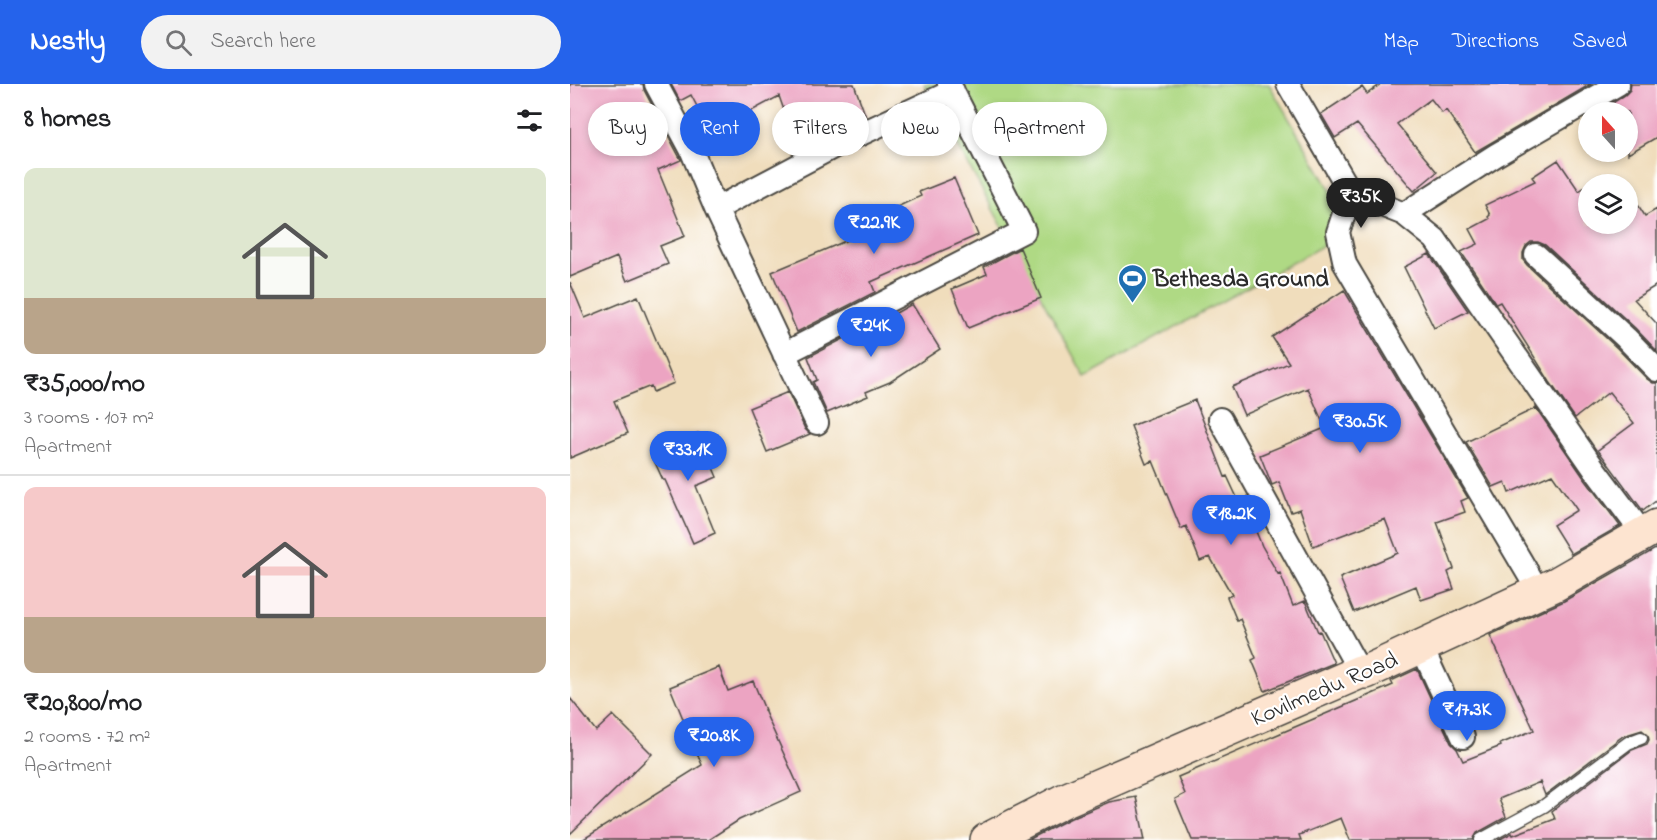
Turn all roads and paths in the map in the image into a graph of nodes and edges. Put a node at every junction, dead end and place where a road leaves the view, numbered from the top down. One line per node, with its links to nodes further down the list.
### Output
1 (656, 84): 6 (street)
2 (1288, 84): 5 (street)
3 (1618, 84): 7 (street)
4 (951, 88): 6 (street); 9 (street)
5 (1352, 193): 7 (street); 14 (street)
6 (716, 208): 9 (street)
7 (1404, 214): 13 (street)
8 (1536, 255): 10 (street)
9 (784, 354): 12 (street)
10 (1657, 370)
11 (1220, 419): 16 (street)
12 (817, 423)
13 (1650, 530): 14 (street, Kovilmedu Road)
14 (1539, 592): 15 (street, Kovilmedu Road)
15 (1421, 646): 16 (street, Kovilmedu Road); 17 (street)
16 (1360, 672): 19 (street, Kovilmedu Road)
17 (1463, 737)
18 (1641, 738): 20 (lane)
19 (987, 840)
20 (1481, 840)

